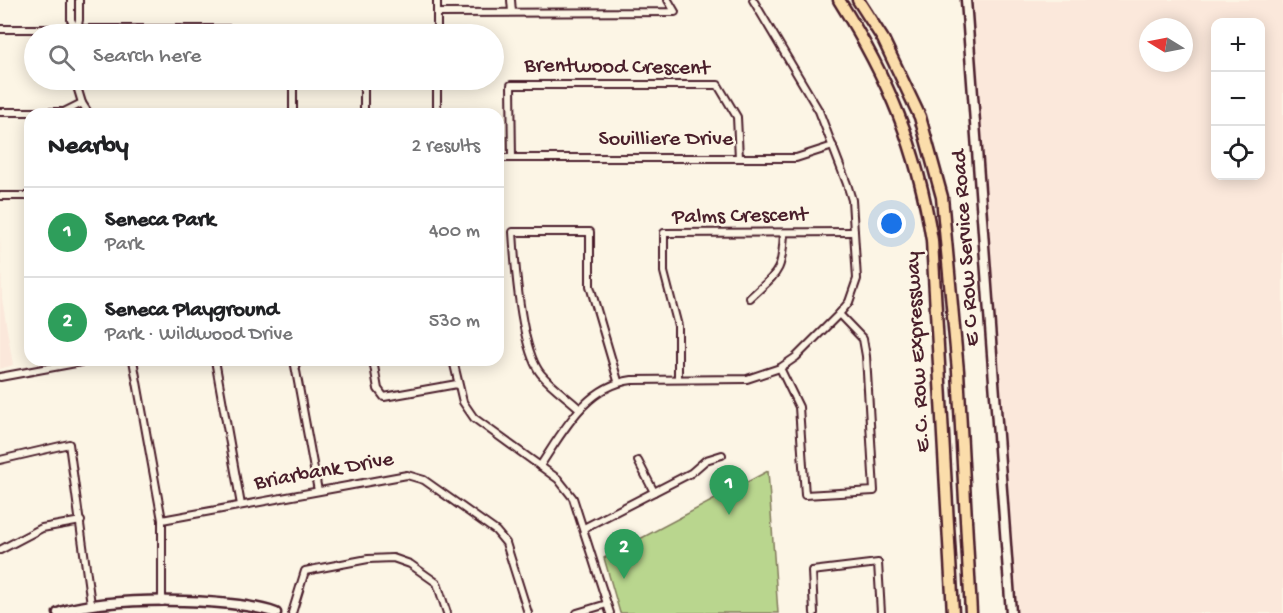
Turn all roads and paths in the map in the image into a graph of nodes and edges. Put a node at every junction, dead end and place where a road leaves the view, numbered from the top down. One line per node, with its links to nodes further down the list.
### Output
1 (71, 0): 12 (street)
2 (79, 0): 13 (street)
3 (437, 0): 11 (street)
4 (512, 0): 10 (street)
5 (668, 0): 10 (street)
6 (753, 0): 29 (street)
7 (839, 0): 76 (highway, E.C. Row Expressway)
8 (858, 0): 77 (highway, E.C. Row Expressway)
9 (966, 0): 78 (street, E C Row Service Road)
10 (512, 12): 11 (street)
11 (437, 13): 14 (street)
12 (73, 24)
13 (78, 24)
14 (437, 24)
15 (0, 29): 16 (street)
16 (24, 30)
17 (78, 90): 21 (street)
18 (293, 90): 24 (street)
19 (364, 90): 25 (street)
20 (437, 90): 26 (street)
21 (82, 103): 22 (street); 23 (street)
22 (72, 108)
23 (85, 108)
24 (293, 108)
25 (364, 108)
26 (437, 108)
27 (0, 112): 28 (street)
28 (24, 112)
29 (833, 146): 32 (street, Souilliere Drive); 35 (street)
30 (504, 158): 31 (street, Souilliere Drive)
31 (512, 158): 32 (street, Souilliere Drive); 32 (street, Brentwood Crescent)
32 (739, 158)
33 (0, 196): 34 (street)
34 (24, 196)
35 (854, 232): 36 (street, Palms Crescent); 38 (street)
36 (784, 233): 37 (street); 47 (street, Palms Crescent)
37 (750, 298)
38 (839, 314): 45 (street); 45 (street)
39 (44, 366): 46 (street)
40 (134, 366): 58 (street)
41 (216, 366): 57 (street)
42 (295, 366): 55 (street)
43 (374, 366): 49 (street)
44 (454, 366): 49 (street)
45 (780, 368): 47 (street)
46 (0, 377)
47 (678, 379): 48 (street)
48 (618, 381): 50 (street); 50 (street)
49 (457, 384): 54 (street)
50 (580, 409): 54 (street)
51 (722, 455): 56 (street)
52 (0, 460): 59 (street)
53 (638, 461): 56 (street)
54 (540, 466): 60 (street)
55 (318, 491): 57 (street, Briarbank Drive); 71 (street, Briarbank Drive)
56 (654, 492): 60 (street)
57 (241, 505): 58 (street, Briarbank Drive)
58 (162, 520): 62 (street)
59 (81, 521): 61 (street); 64 (street)
60 (584, 528): 65 (street)
61 (0, 550)
62 (162, 602): 63 (street); 64 (street)
63 (229, 603): 67 (street); 68 (street)
64 (91, 604): 66 (street)
65 (607, 604): 72 (street); 73 (street)
66 (58, 613)
67 (228, 613)
68 (276, 613)
69 (292, 613): 70 (street)
70 (447, 613)
71 (528, 613)
72 (577, 613)
73 (610, 613)
74 (814, 613): 75 (street)
75 (881, 613)
76 (953, 613)
77 (971, 613)
78 (1011, 613)

